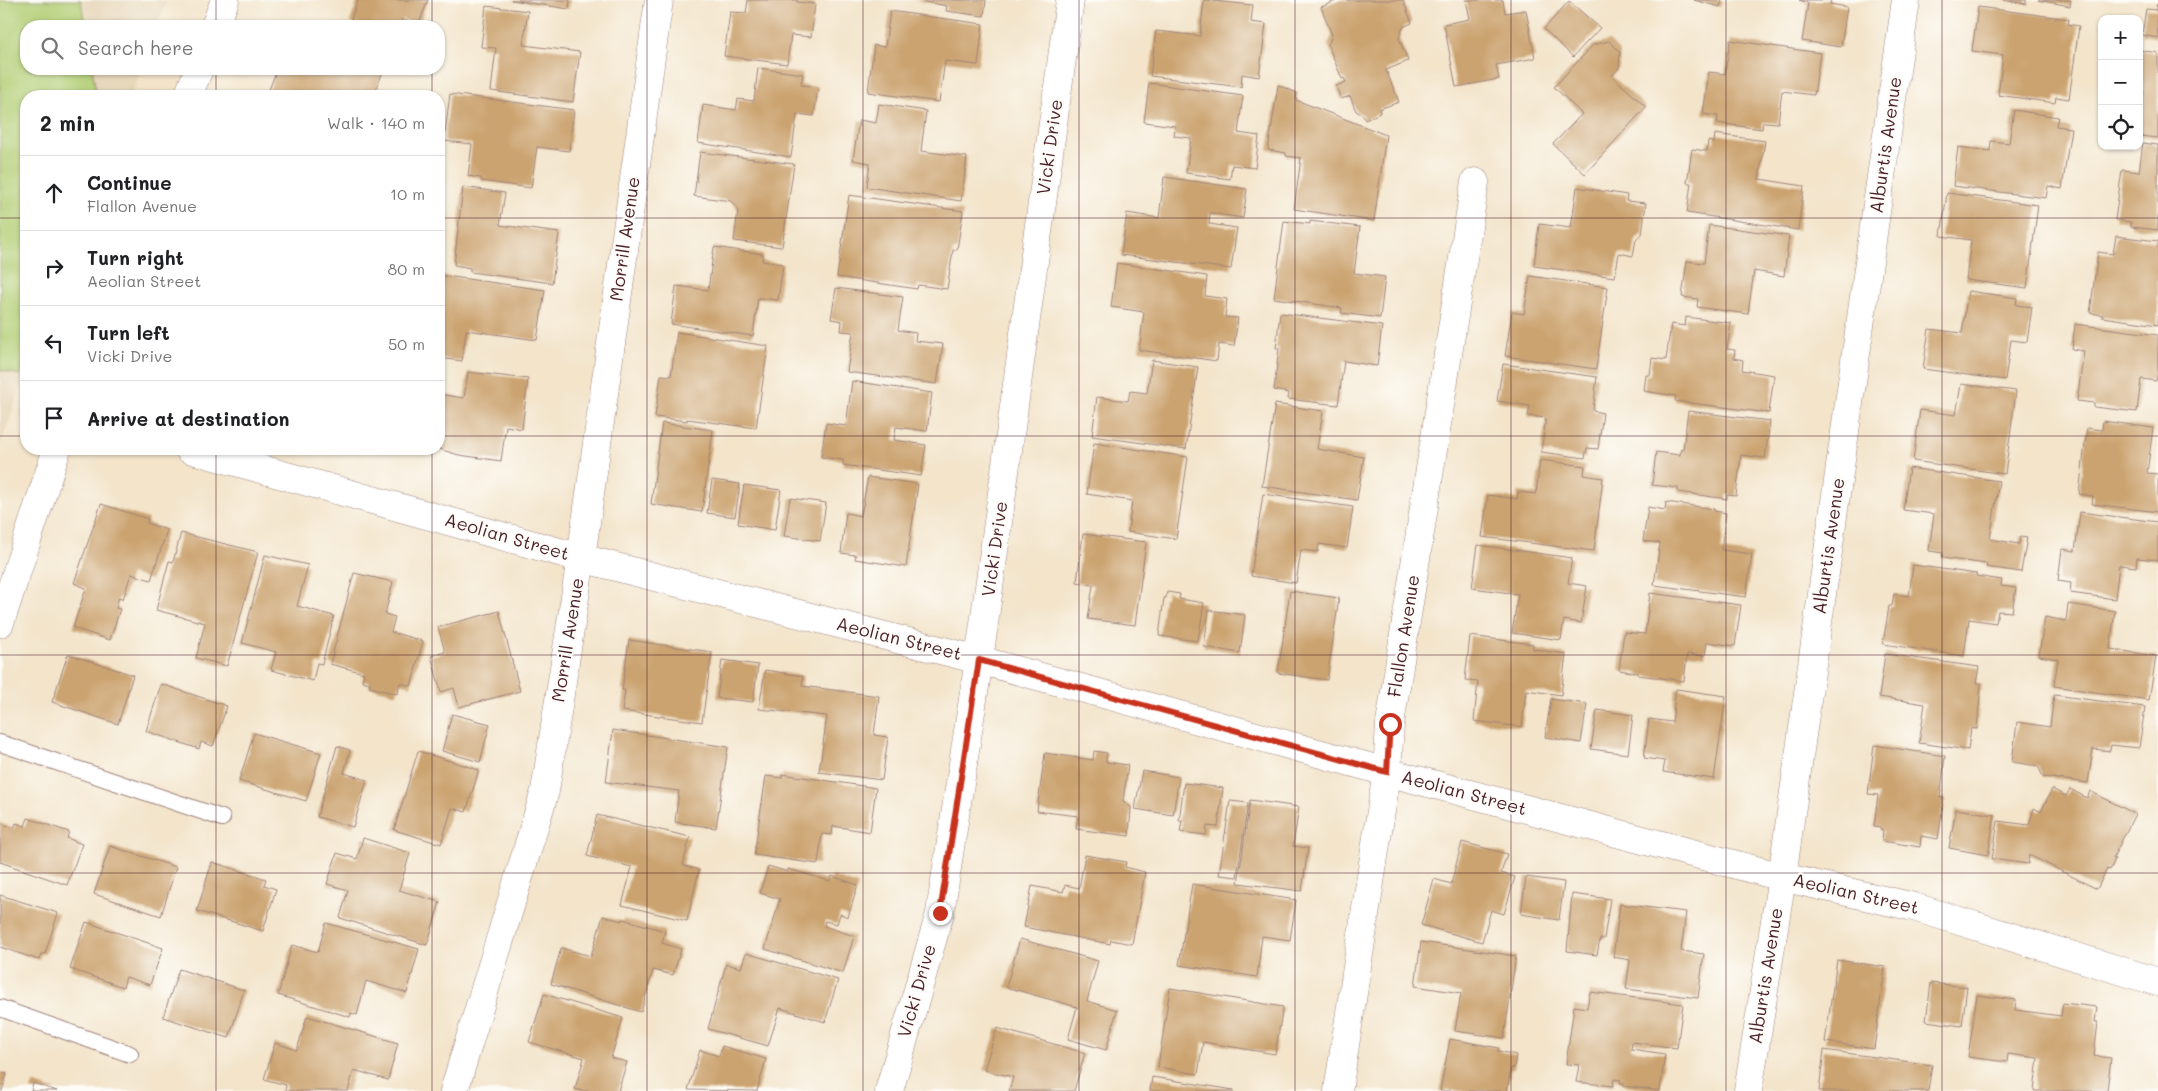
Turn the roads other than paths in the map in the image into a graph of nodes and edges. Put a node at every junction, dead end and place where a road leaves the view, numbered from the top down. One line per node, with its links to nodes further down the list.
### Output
1 (225, 0): 5 (street)
2 (659, 0): 11 (street, Morrill Avenue)
3 (1070, 0): 13 (street, Vicki Drive)
4 (1906, 0): 17 (street, Alburtis Avenue)
5 (217, 20)
6 (197, 75): 7 (street)
7 (190, 90)
8 (1475, 182): 15 (street, Flallon Avenue)
9 (55, 455): 12 (street)
10 (211, 455): 11 (street, Aeolian Street)
11 (581, 558): 13 (street, Aeolian Street); 21 (street, Morrill Avenue)
12 (0, 623)
13 (979, 660): 15 (street, Aeolian Street); 22 (street, Vicki Drive)
14 (0, 743): 16 (lane)
15 (1387, 772): 17 (street, Aeolian Street); 23 (street, Flallon Avenue)
16 (222, 818)
17 (1782, 877): 18 (street, Aeolian Street); 24 (street, Alburtis Avenue)
18 (2158, 982)
19 (0, 1008): 20 (lane)
20 (130, 1054)
21 (454, 1091)
22 (889, 1091)
23 (1338, 1091)
24 (1748, 1091)

